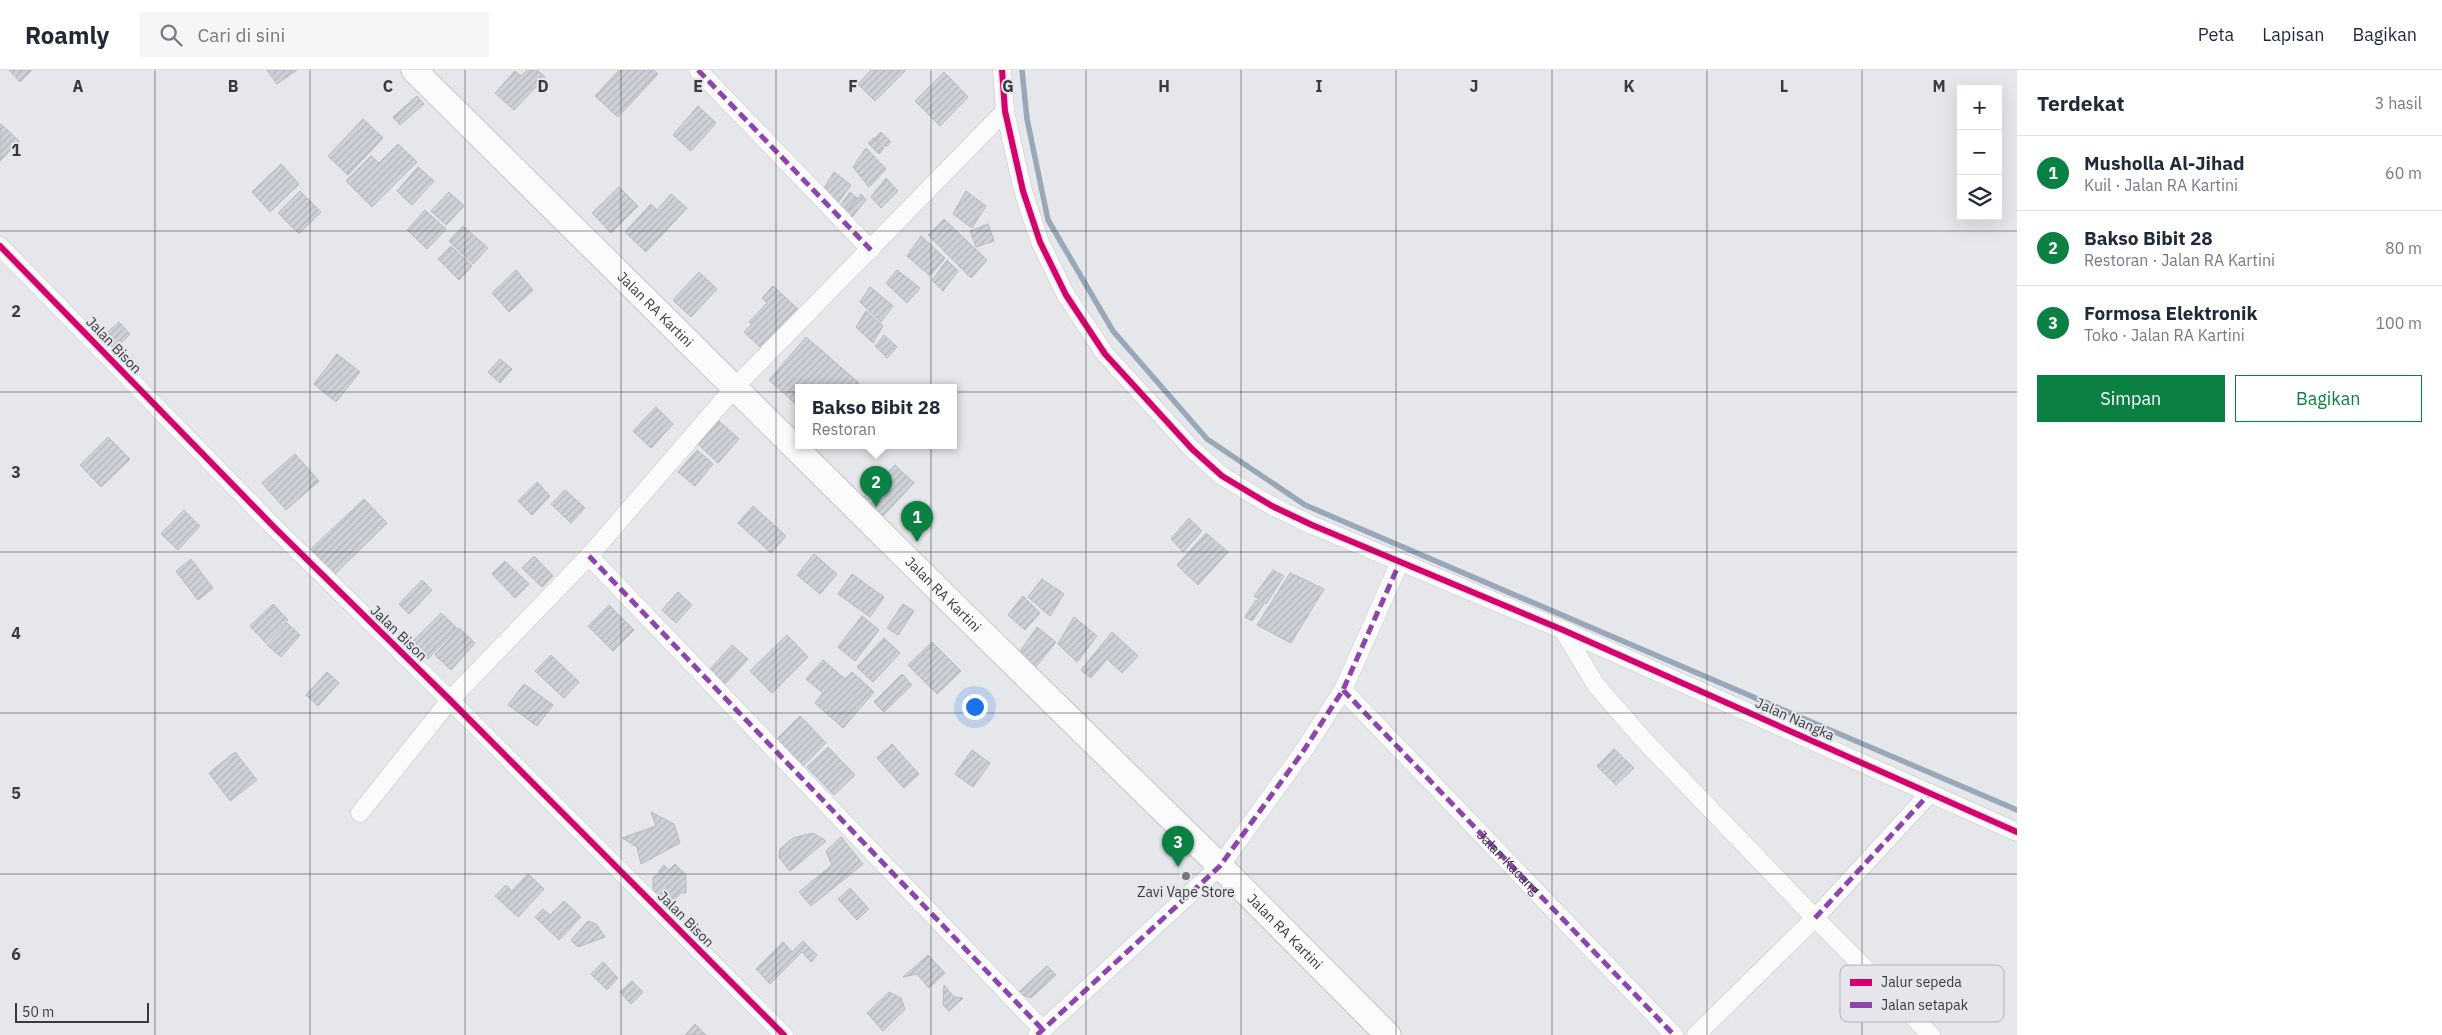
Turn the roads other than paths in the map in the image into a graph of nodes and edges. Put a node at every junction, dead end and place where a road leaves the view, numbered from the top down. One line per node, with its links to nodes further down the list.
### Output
1 (414, 70): 7 (main road, Jalan RA Kartini)
2 (698, 70): 6 (street)
3 (998, 74): 4 (street, Jalan Nangka)
4 (1005, 111): 6 (street); 11 (street, Jalan Nangka)
5 (0, 246): 14 (street, Jalan Bison)
6 (872, 250): 7 (street)
7 (734, 388): 8 (main road, Jalan RA Kartini); 10 (street)
8 (795, 448)
9 (796, 449): 18 (main road, Jalan RA Kartini)
10 (589, 556): 14 (street); 22 (street)
11 (1400, 562): 12 (street, Jalan Nangka); 13 (street)
12 (1563, 630): 15 (street, Jalan Nangka); 19 (street)
13 (1343, 690): 18 (street); 25 (street, Jalan Kacang)
14 (450, 700): 16 (street); 23 (street, Jalan Bison)
15 (1930, 793): 17 (street, Jalan Nangka); 19 (street)
16 (360, 813)
17 (2017, 832)
18 (1220, 866): 22 (street); 24 (main road, Jalan RA Kartini)
19 (1815, 918): 20 (street); 26 (street)
20 (1862, 965)
21 (1918, 1022): 27 (street)
22 (1040, 1032)
23 (784, 1035)
24 (1388, 1035)
25 (1674, 1035)
26 (1696, 1035)
27 (1931, 1035)

